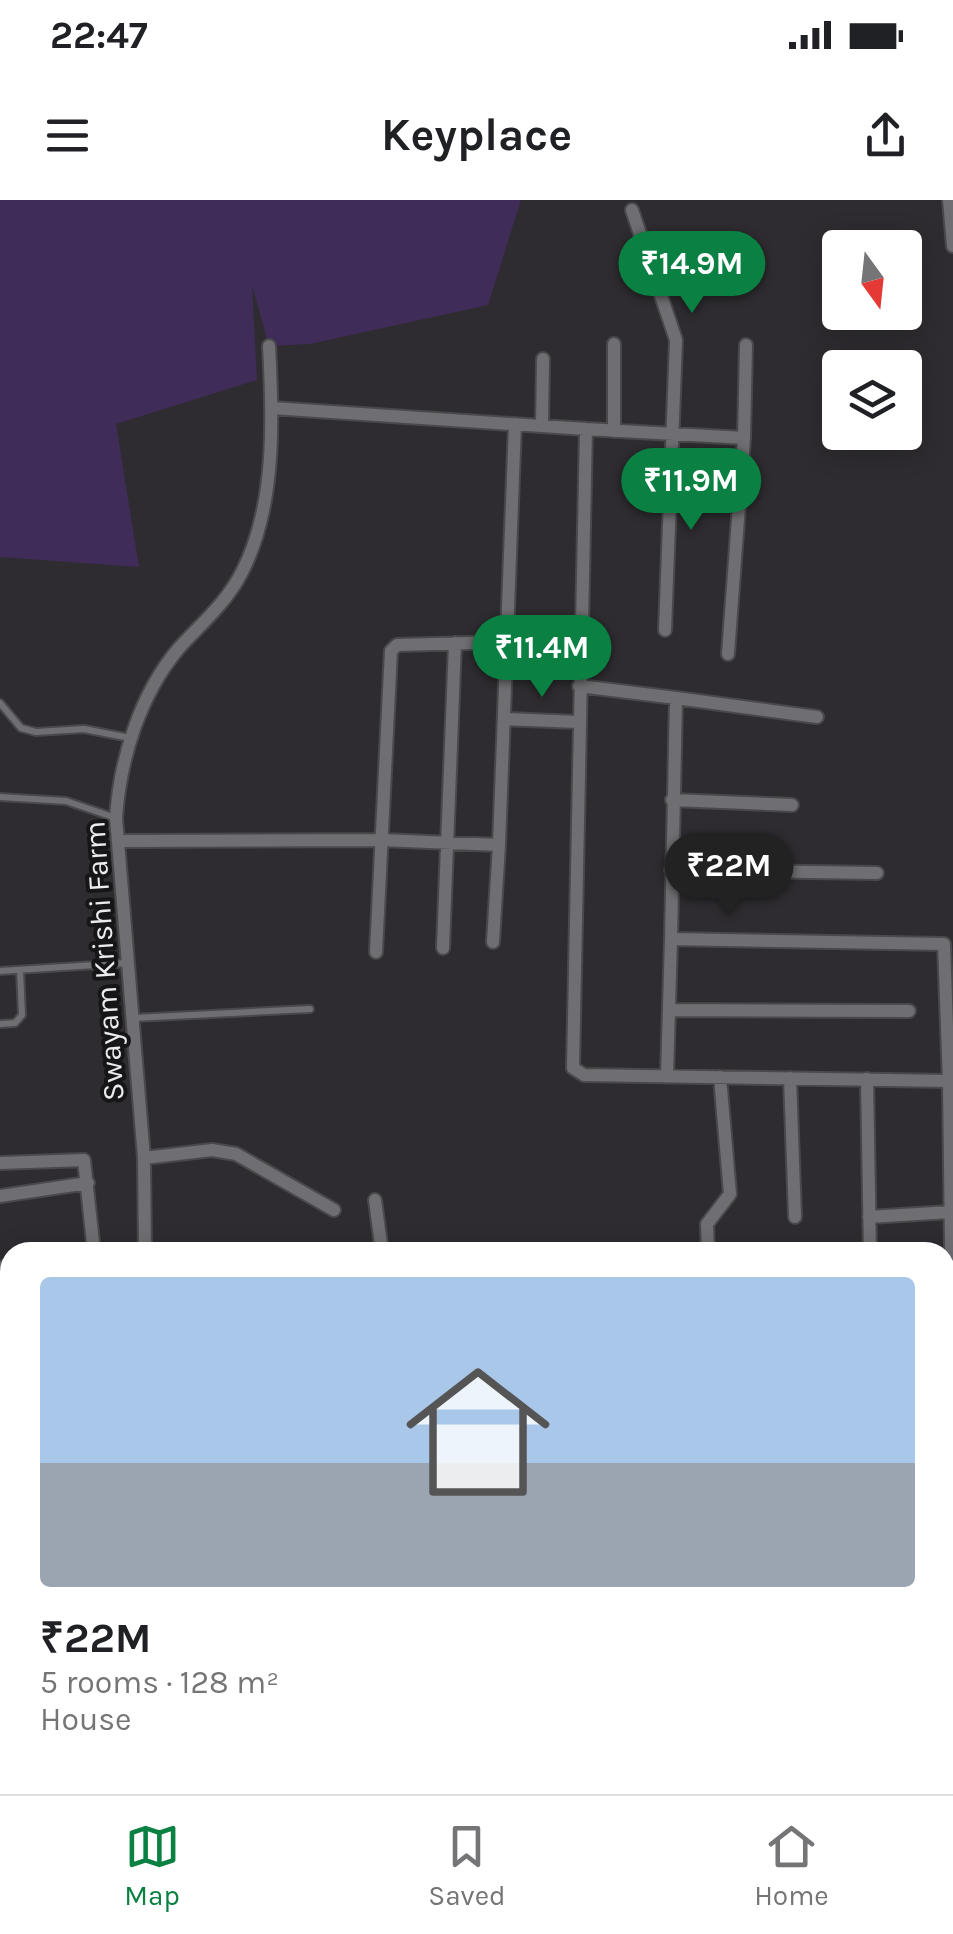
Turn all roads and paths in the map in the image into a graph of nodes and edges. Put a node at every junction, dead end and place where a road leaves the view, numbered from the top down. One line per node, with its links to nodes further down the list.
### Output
1 (949, 200): 3 (street)
2 (632, 210): 13 (street)
3 (953, 246)
4 (614, 344): 12 (street)
5 (746, 345): 14 (street)
6 (269, 346): 8 (street, Swayam Krishi Farm)
7 (544, 359): 10 (street)
8 (272, 408): 9 (street); 25 (street, Swayam Krishi Farm)
9 (515, 424): 10 (street); 16 (street)
10 (542, 426): 11 (street)
11 (586, 429): 12 (street); 19 (street)
12 (614, 431): 13 (street)
13 (674, 434): 14 (street); 15 (street)
14 (744, 438): 18 (street)
15 (665, 630)
16 (509, 642): 17 (street); 23 (street)
17 (454, 643): 30 (street); 32 (street)
18 (728, 654)
19 (579, 686): 20 (street); 24 (street)
20 (676, 698): 22 (street); 27 (street)
21 (0, 703): 25 (lane)
22 (817, 717)
23 (505, 720): 24 (street); 33 (street)
24 (578, 722): 48 (street)
25 (130, 738): 29 (street, Swayam Krishi Farm)
26 (0, 797): 29 (lane)
27 (672, 800): 28 (street); 34 (street)
28 (792, 805)
29 (116, 818): 31 (street, Swayam Krishi Farm)
30 (382, 840): 31 (street); 32 (street); 39 (street)
31 (118, 842): 40 (street, Swayam Krishi Farm)
32 (446, 842): 33 (street); 38 (street)
33 (499, 845): 37 (street)
34 (672, 870): 35 (street); 36 (street)
35 (877, 873)
36 (670, 939): 44 (street); 52 (street)
37 (493, 942)
38 (443, 948)
39 (376, 952)
40 (127, 963): 41 (lane); 46 (street, Swayam Krishi Farm)
41 (20, 970): 42 (lane); 47 (lane)
42 (0, 971)
43 (310, 1009): 46 (lane)
44 (669, 1010): 45 (street); 48 (street)
45 (908, 1011)
46 (132, 1018): 53 (street, Swayam Krishi Farm)
47 (0, 1024)
48 (668, 1076): 49 (street)
49 (720, 1077): 50 (street); 65 (street)
50 (790, 1078): 51 (street); 60 (street)
51 (868, 1079): 52 (street); 61 (street)
52 (949, 1080): 59 (street)
53 (144, 1158): 58 (street); 63 (street, Swayam Krishi Farm)
54 (0, 1163): 55 (street)
55 (88, 1183): 56 (street); 62 (street)
56 (0, 1196)
57 (375, 1200): 64 (street)
58 (334, 1210)
59 (950, 1212): 61 (street); 67 (street)
60 (795, 1217)
61 (870, 1217): 66 (street)
62 (93, 1242)
63 (145, 1242)
64 (381, 1242)
65 (708, 1242)
66 (870, 1242)
67 (950, 1242)

